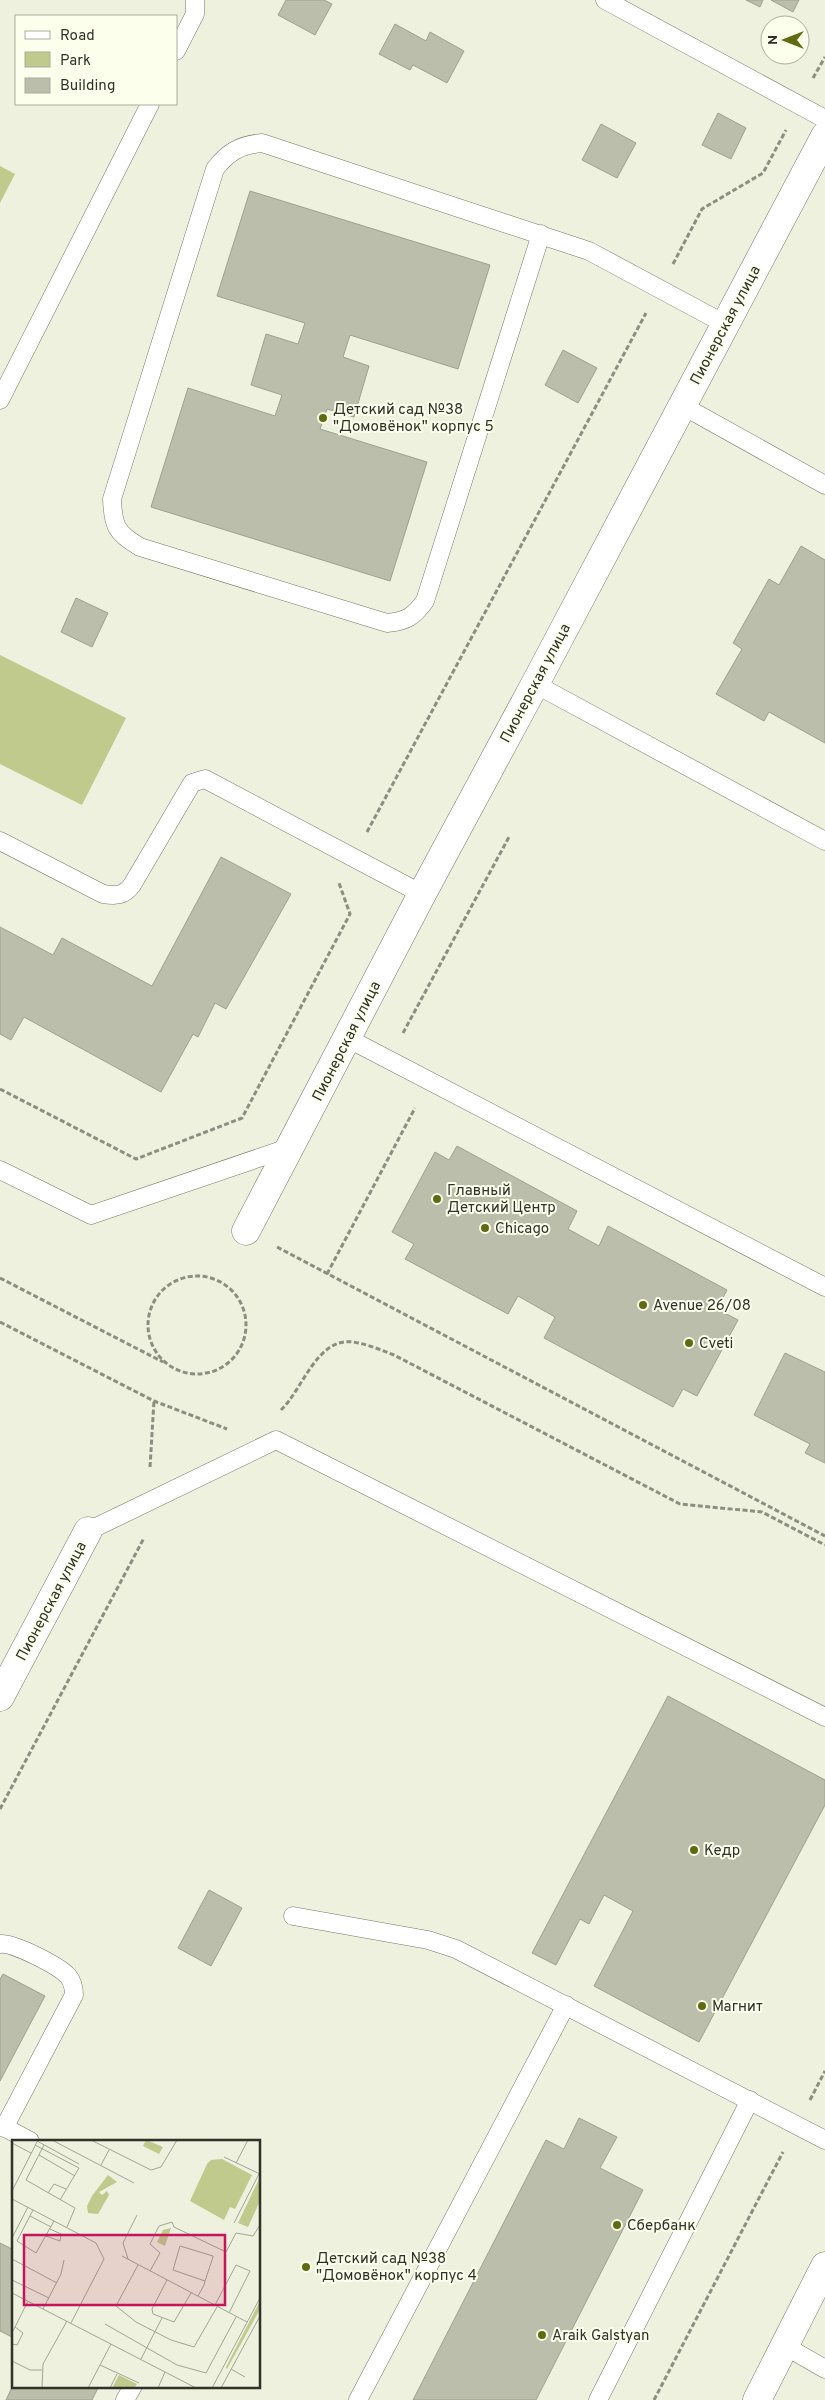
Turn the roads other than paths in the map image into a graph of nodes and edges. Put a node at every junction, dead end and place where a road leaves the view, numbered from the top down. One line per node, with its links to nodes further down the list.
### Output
1 (195, 0): 3 (lane)
2 (605, 0): 5 (lane)
3 (178, 48)
4 (149, 105): 9 (lane)
5 (825, 119)
6 (825, 136): 8 (street, Пионерская улица)
7 (541, 234): 7 (lane); 8 (lane)
8 (725, 324): 10 (street, Пионерская улица)
9 (0, 400)
10 (683, 406): 11 (lane); 12 (street, Пионерская улица)
11 (825, 485)
12 (535, 684): 14 (lane); 15 (street, Пионерская улица)
13 (0, 841): 15 (lane)
14 (825, 841)
15 (422, 894): 16 (street, Пионерская улица)
16 (347, 1038): 17 (street, Пионерская улица); 20 (lane)
17 (291, 1147): 18 (lane); 19 (street, Пионерская улица)
18 (0, 1170)
19 (246, 1231)
20 (825, 1287)
21 (88, 1531): 22 (street, Пионерская улица); 23 (lane)
22 (0, 1697)
23 (825, 1718)
24 (294, 1916): 26 (lane)
25 (0, 1944): 28 (lane)
26 (566, 2006): 27 (lane); 36 (lane)
27 (750, 2100): 30 (lane); 37 (lane)
28 (2, 2127): 29 (lane)
29 (28, 2140)
30 (825, 2140)
31 (825, 2266): 32 (street)
32 (785, 2346): 33 (lane); 38 (street)
33 (825, 2369)
34 (132, 2388): 35 (lane)
35 (126, 2400)
36 (358, 2400)
37 (598, 2400)
38 (757, 2400)

